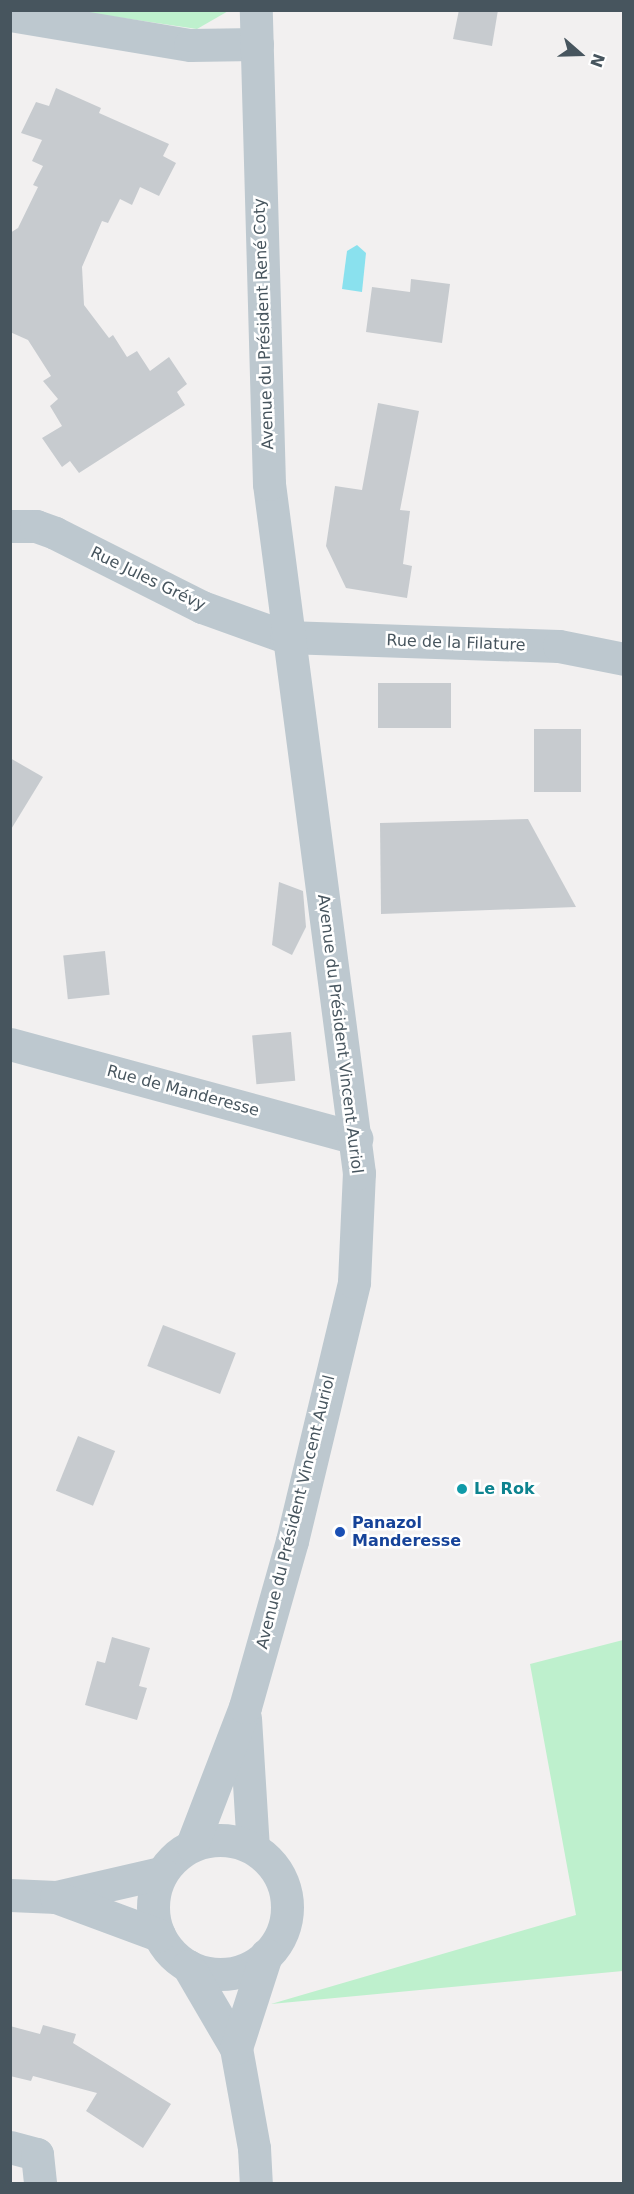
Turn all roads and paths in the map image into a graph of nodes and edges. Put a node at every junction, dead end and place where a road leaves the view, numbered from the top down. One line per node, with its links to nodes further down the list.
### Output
1 (256, 10): 3 (street, Avenue du Président René Coty)
2 (10, 15): 3 (street)
3 (257, 44): 5 (street, Avenue du Président René Coty)
4 (10, 526): 5 (street, Rue Jules Grévy)
5 (286, 637): 6 (street, Rue de la Filature); 8 (street, Avenue du Président Vincent Auriol)
6 (624, 659)
7 (10, 1044): 8 (street, Rue de Manderesse)
8 (356, 1138): 9 (street, Avenue du Président Vincent Auriol)
9 (245, 1707): 10 (street, Avenue du Président Vincent Auriol); 11 (street, Avenue du Président Vincent Auriol)
10 (192, 1845): 11 (street); 12 (street)
11 (253, 1848): 16 (street)
12 (161, 1873): 14 (street); 15 (street)
13 (10, 1895): 14 (street)
14 (56, 1898): 15 (street)
15 (159, 1935): 17 (street)
16 (266, 1955): 17 (street); 18 (street)
17 (188, 1966): 18 (street)
18 (236, 2048): 21 (street)
19 (10, 2147): 20 (street)
20 (40, 2184)
21 (256, 2184)

